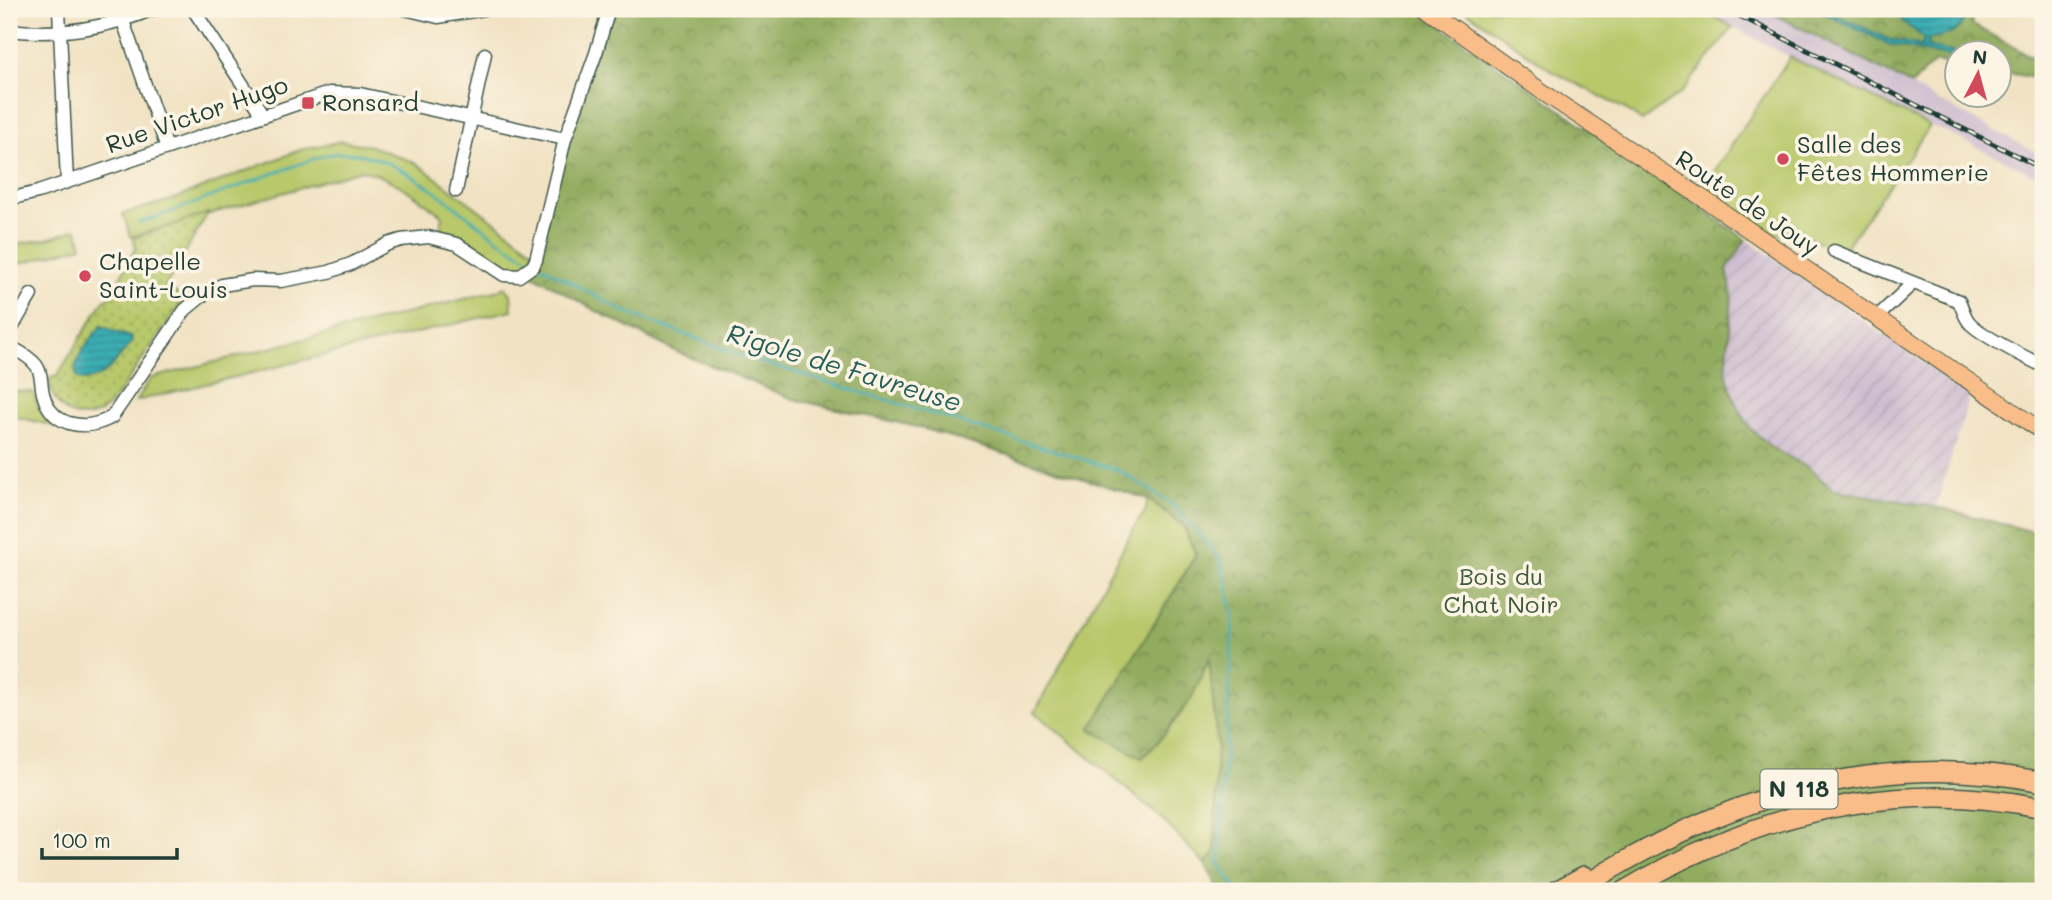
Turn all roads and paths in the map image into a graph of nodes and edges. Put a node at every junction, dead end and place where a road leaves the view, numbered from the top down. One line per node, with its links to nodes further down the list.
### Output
1 (59, 9): 10 (street)
2 (153, 9): 8 (street)
3 (193, 9): 12 (street)
4 (405, 9): 5 (street)
5 (484, 9)
6 (609, 9): 14 (street)
7 (1427, 9): 22 (main road, Route de Jouy)
8 (123, 21): 10 (street); 15 (street)
9 (9, 30): 10 (street)
10 (60, 32): 16 (street)
11 (485, 54): 13 (street)
12 (263, 115): 13 (street, Rue Victor Hugo); 15 (street, Rue Victor Hugo)
13 (472, 118): 14 (street, Rue Victor Hugo); 17 (street)
14 (565, 139): 24 (street)
15 (167, 148): 16 (street, Rue Victor Hugo)
16 (67, 182): 18 (street, Rue Victor Hugo)
17 (456, 191)
18 (9, 199)
19 (1834, 251): 20 (street)
20 (1912, 284): 22 (street); 25 (street)
21 (31, 295): 23 (street)
22 (1876, 318): 26 (main road, Route de Jouy)
23 (9, 333)
24 (9, 346)
25 (2043, 366)
26 (2043, 432)
27 (2043, 782): 29 (highway, N 118)
28 (2043, 808): 32 (highway, N 118)
29 (1611, 868): 30 (highway); 31 (highway, N 118)
30 (1556, 891)
31 (1576, 891)
32 (1624, 891)

